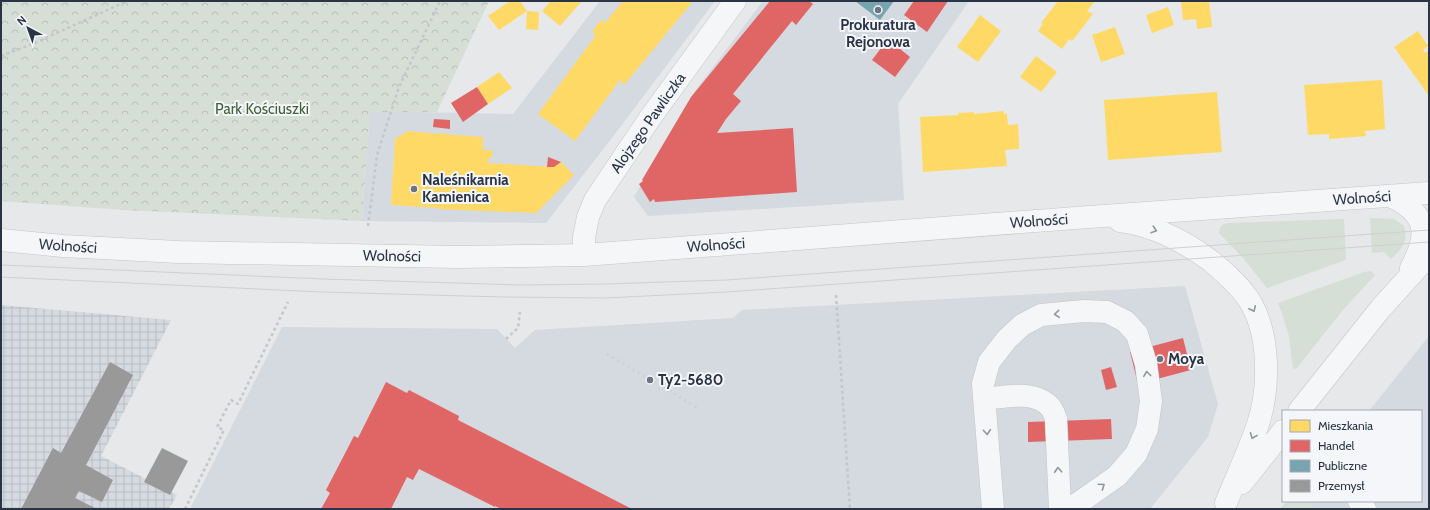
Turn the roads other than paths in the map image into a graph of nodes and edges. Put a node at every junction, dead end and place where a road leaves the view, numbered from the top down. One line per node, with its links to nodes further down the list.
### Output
1 (735, 1): 6 (street, Alojzego Pawliczka)
2 (1429, 193): 3 (street, Wolności)
3 (1390, 196): 4 (street, Wolności); 8 (street)
4 (1089, 217): 6 (street, Wolności); 12 (street, one-way to 12)
5 (1, 240): 6 (street, Wolności)
6 (584, 255)
7 (1429, 255): 8 (street)
8 (1402, 285): 10 (street)
9 (984, 399): 13 (street, one-way to 13); 14 (street, one-way to 9); 15 (street, one-way to 9)
10 (1300, 410)
11 (1282, 433): 12 (street)
12 (1223, 506)
13 (993, 509)
14 (1060, 509)
15 (1070, 509)

